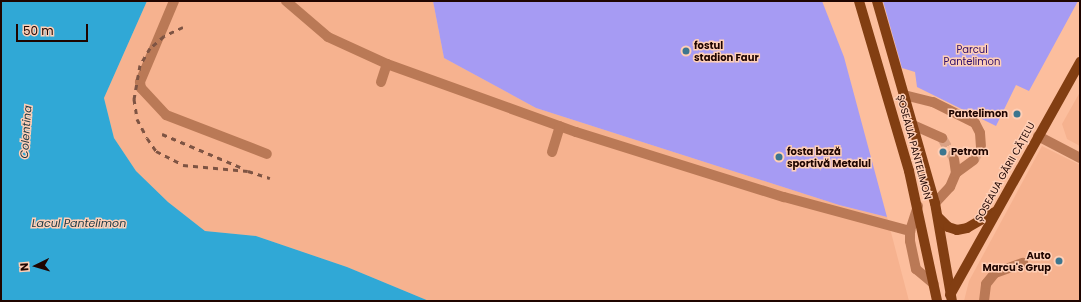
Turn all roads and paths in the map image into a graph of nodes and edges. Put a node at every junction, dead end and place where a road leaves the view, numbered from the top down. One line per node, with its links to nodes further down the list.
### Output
1 (174, 1): 15 (street)
2 (286, 1): 6 (street)
3 (859, 1): 21 (main road, ȘOSEAUA PANTELIMON)
4 (877, 1): 8 (main road, ȘOSEAUA PANTELIMON)
5 (1080, 62): 11 (main road, ȘOSEAUA GĂRII CĂȚELU)
6 (387, 64): 7 (street); 10 (street)
7 (381, 82)
8 (904, 95): 9 (main road, ȘOSEAUA PANTELIMON); 13 (street)
9 (913, 125): 12 (street); 20 (main road, ȘOSEAUA PANTELIMON)
10 (560, 126): 14 (street); 24 (street)
11 (1038, 136): 16 (street); 22 (main road, ȘOSEAUA GĂRII CĂȚELU)
12 (942, 138)
13 (981, 146)
14 (552, 152)
15 (267, 154)
16 (1080, 158)
17 (954, 159): 19 (street)
18 (974, 160): 19 (street)
19 (956, 173): 20 (street)
20 (935, 202): 23 (main road, ȘOSEAUA PANTELIMON)
21 (918, 206): 24 (street); 26 (main road, ȘOSEAUA PANTELIMON)
22 (997, 211): 23 (main road); 27 (main road, ȘOSEAUA GĂRII CĂȚELU)
23 (938, 217): 27 (main road, ȘOSEAUA PANTELIMON)
24 (910, 231): 26 (street)
25 (1023, 263): 29 (street)
26 (934, 284): 27 (main road); 28 (main road, ȘOSEAUA PANTELIMON)
27 (950, 299)
28 (937, 301)
29 (984, 301)

